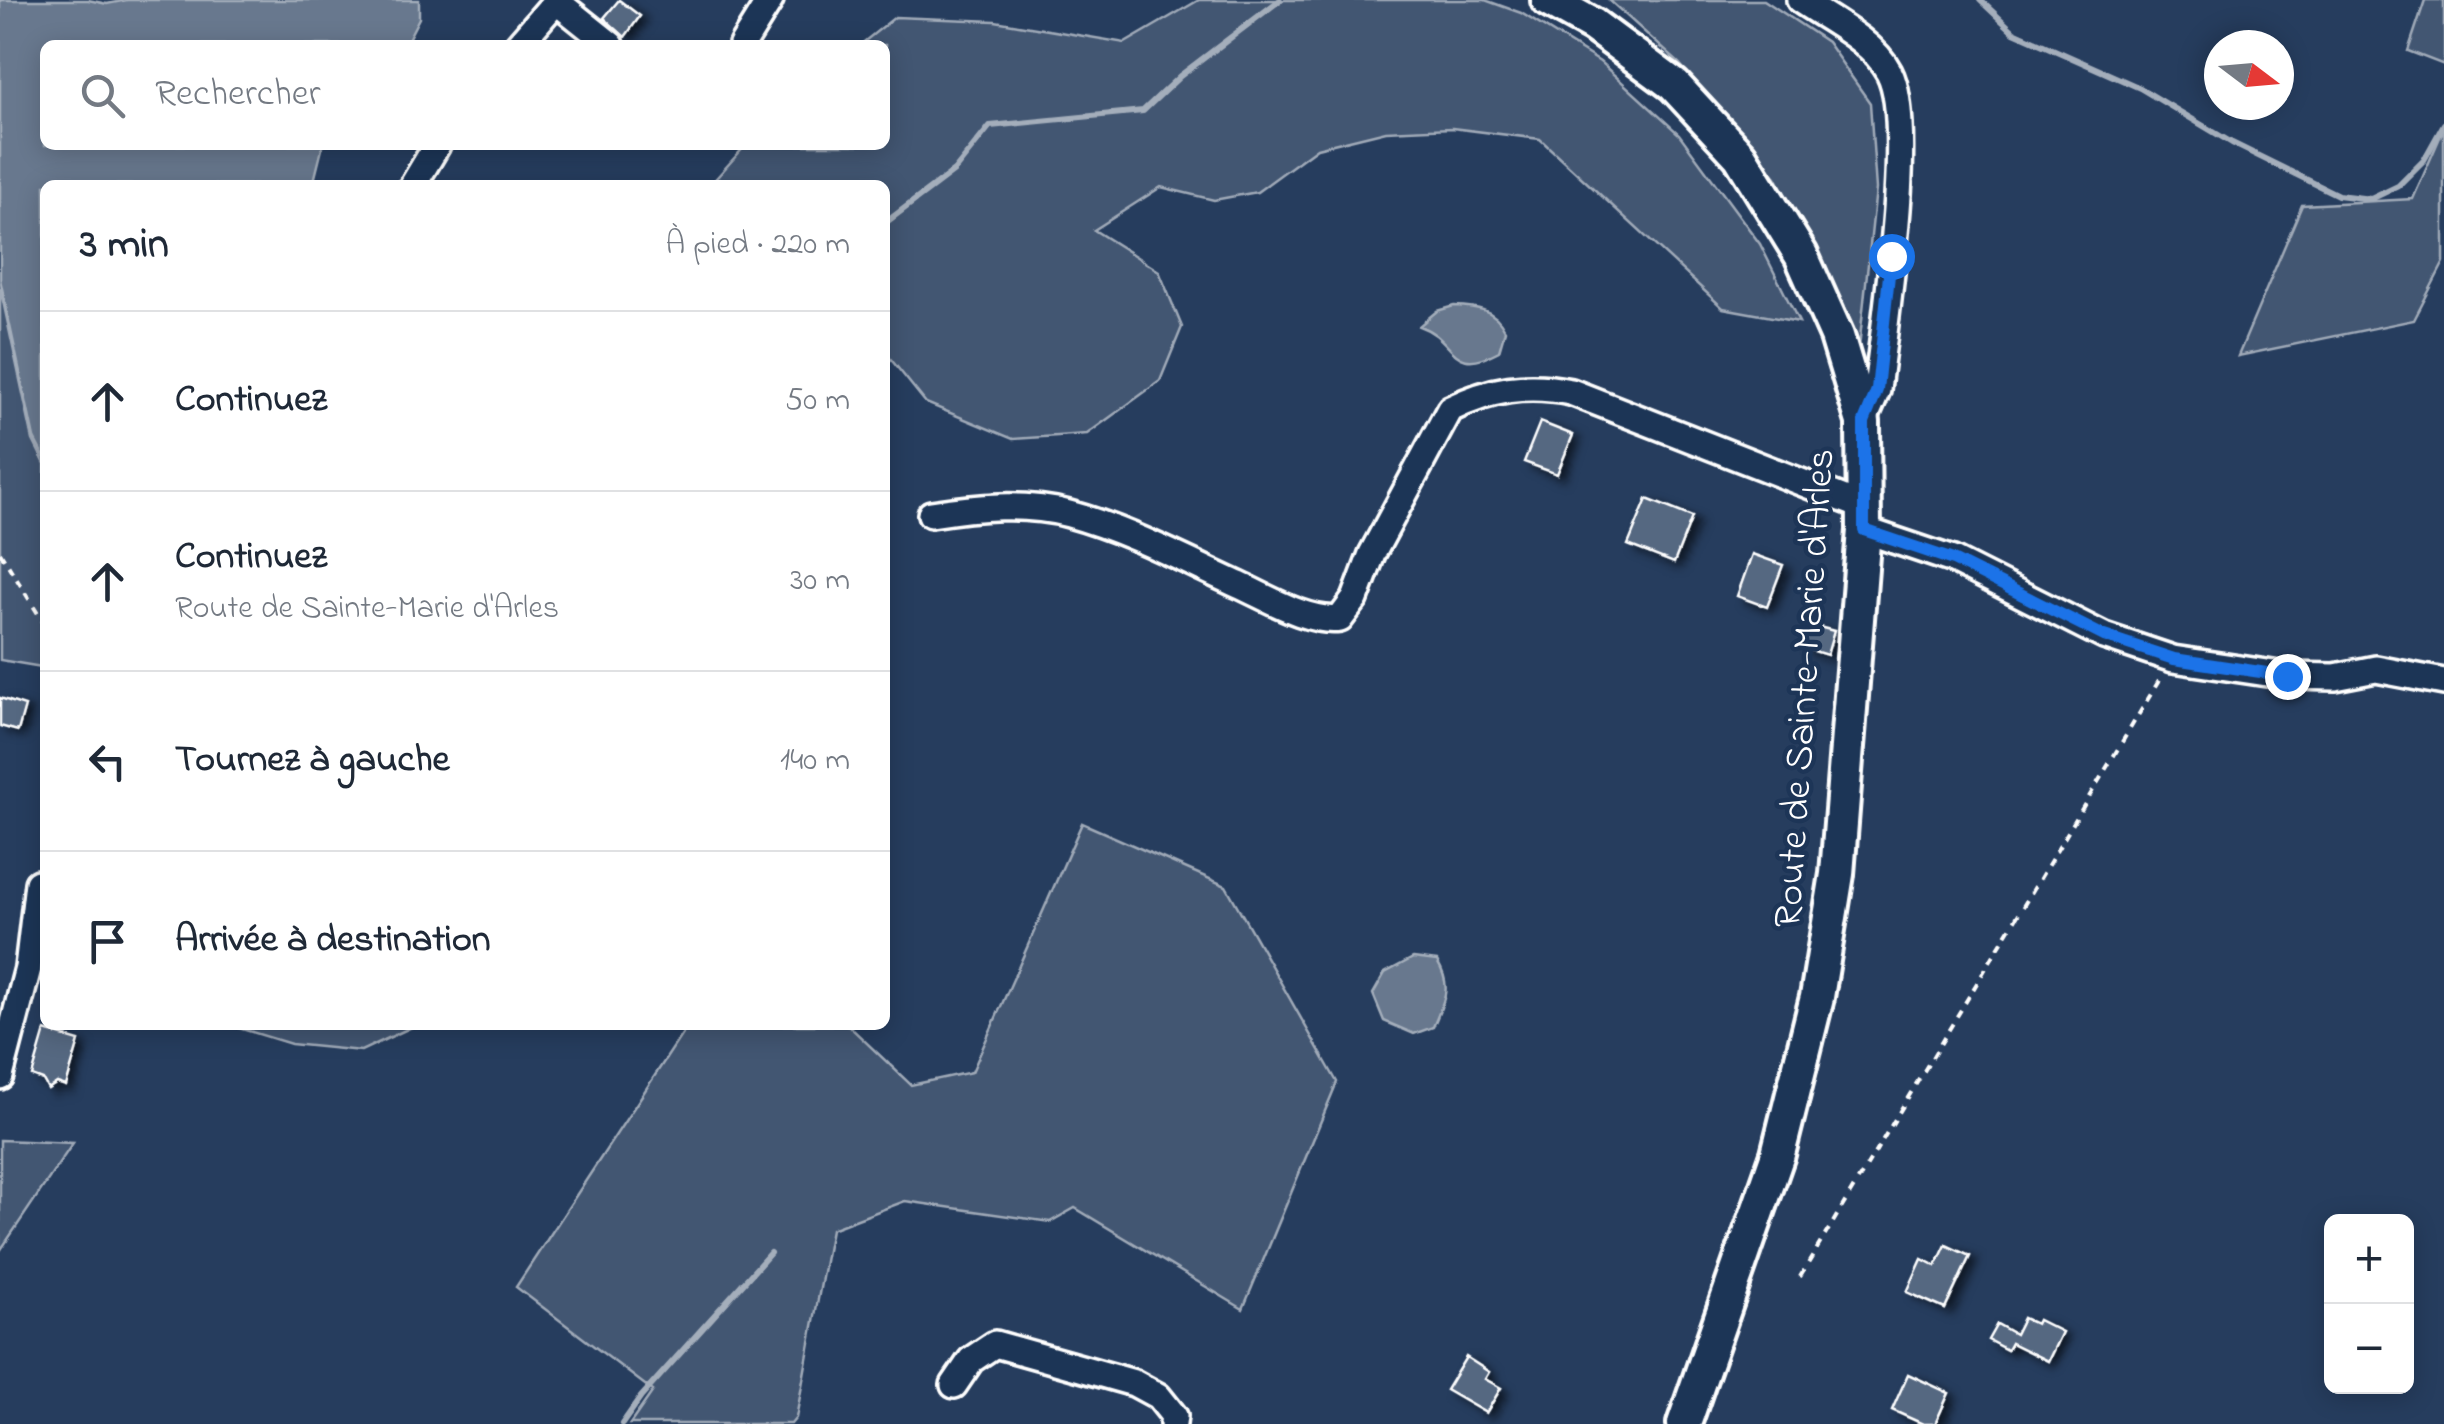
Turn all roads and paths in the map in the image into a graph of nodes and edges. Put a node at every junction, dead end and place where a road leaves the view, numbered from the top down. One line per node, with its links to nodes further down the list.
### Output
1 (770, 0): 7 (street)
2 (1548, 0): 10 (main road, Route de Sainte-Marie d'Arles)
3 (1800, 0): 10 (street)
4 (556, 1): 5 (street); 6 (street)
5 (522, 40)
6 (605, 40)
7 (745, 40)
8 (434, 150): 9 (street)
9 (416, 180)
10 (1864, 422): 12 (main road, Route de Sainte-Marie d'Arles)
11 (930, 514): 12 (street)
12 (1863, 518): 15 (street); 22 (main road, Route de Sainte-Marie d'Arles)
13 (0, 552): 14 (path)
14 (40, 619)
15 (2174, 659): 16 (street); 19 (path)
16 (2444, 682)
17 (38, 884): 18 (street)
18 (0, 1076)
19 (1800, 1278)
20 (954, 1386): 21 (street)
21 (1173, 1424)
22 (1684, 1424)

